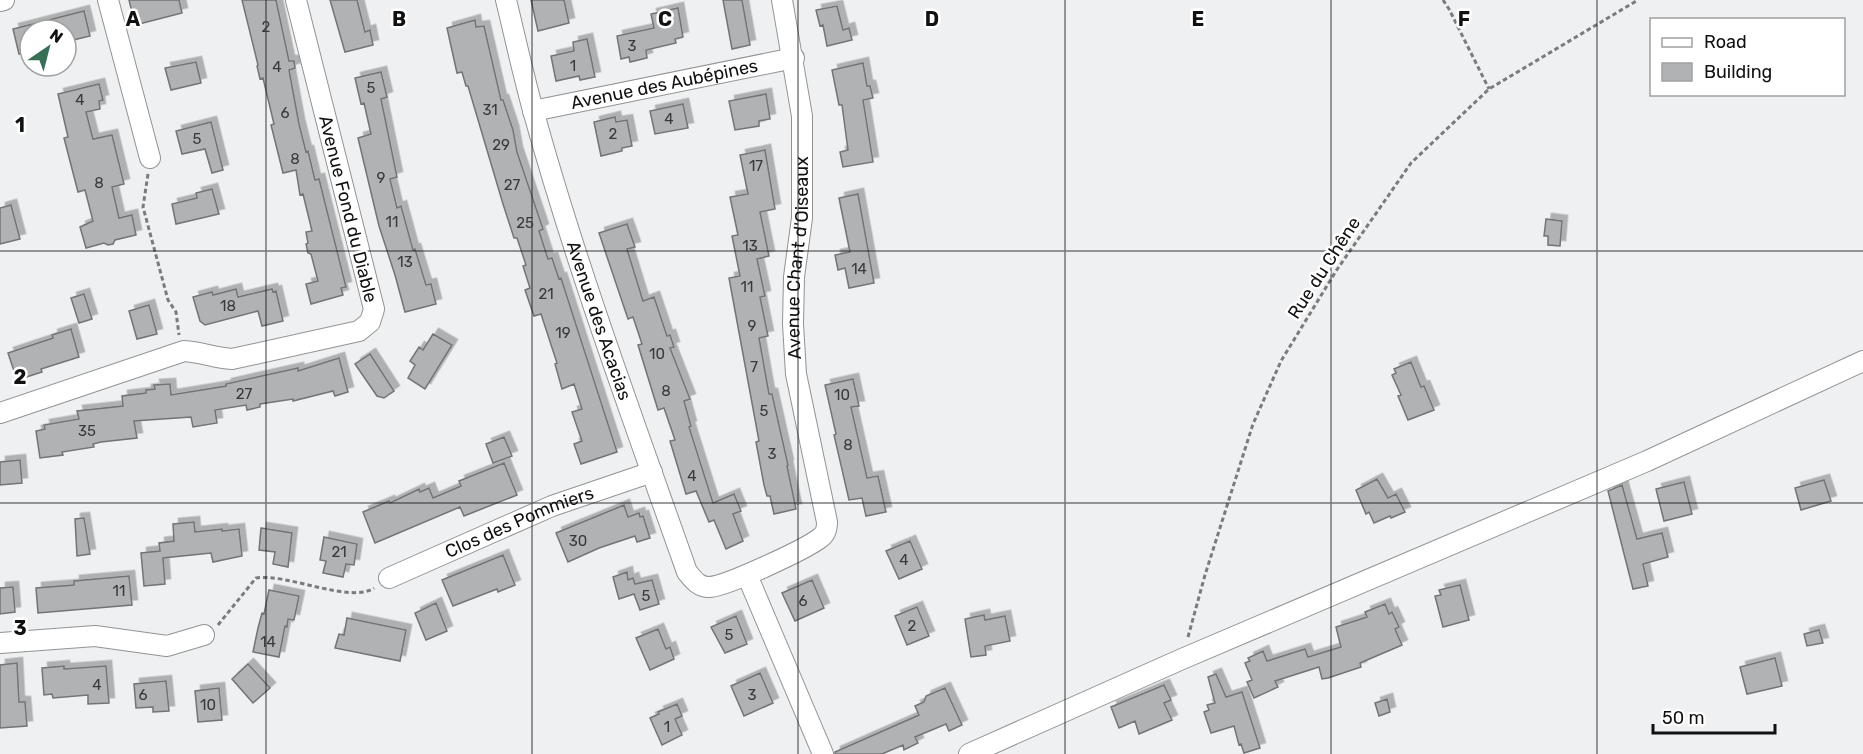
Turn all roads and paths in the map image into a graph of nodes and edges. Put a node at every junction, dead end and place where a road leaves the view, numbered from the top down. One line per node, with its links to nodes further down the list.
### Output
1 (108, 0): 10 (street)
2 (296, 0): 11 (street, Avenue Fond du Diable)
3 (506, 0): 9 (street, Avenue des Acacias)
4 (782, 0): 7 (street, Avenue Chant d'Oiseaux)
5 (1443, 0): 8 (path)
6 (1638, 0): 8 (path, Rue du Chêne)
7 (794, 58): 9 (street, Avenue des Aubépines); 15 (street, Avenue Chant d'Oiseaux)
8 (1489, 89): 19 (path, Rue du Chêne)
9 (533, 111): 14 (street, Avenue des Acacias)
10 (150, 158): 11 (path)
11 (184, 351): 13 (street, Avenue Fond du Diable)
12 (1863, 361): 19 (street)
13 (0, 413)
14 (652, 472): 15 (street, Avenue des Acacias); 16 (street, Clos des Pommiers)
15 (747, 574): 20 (street)
16 (389, 578): 17 (path)
17 (204, 635): 18 (street)
18 (0, 643)
19 (1182, 659): 21 (street)
20 (823, 754)
21 (969, 754)

